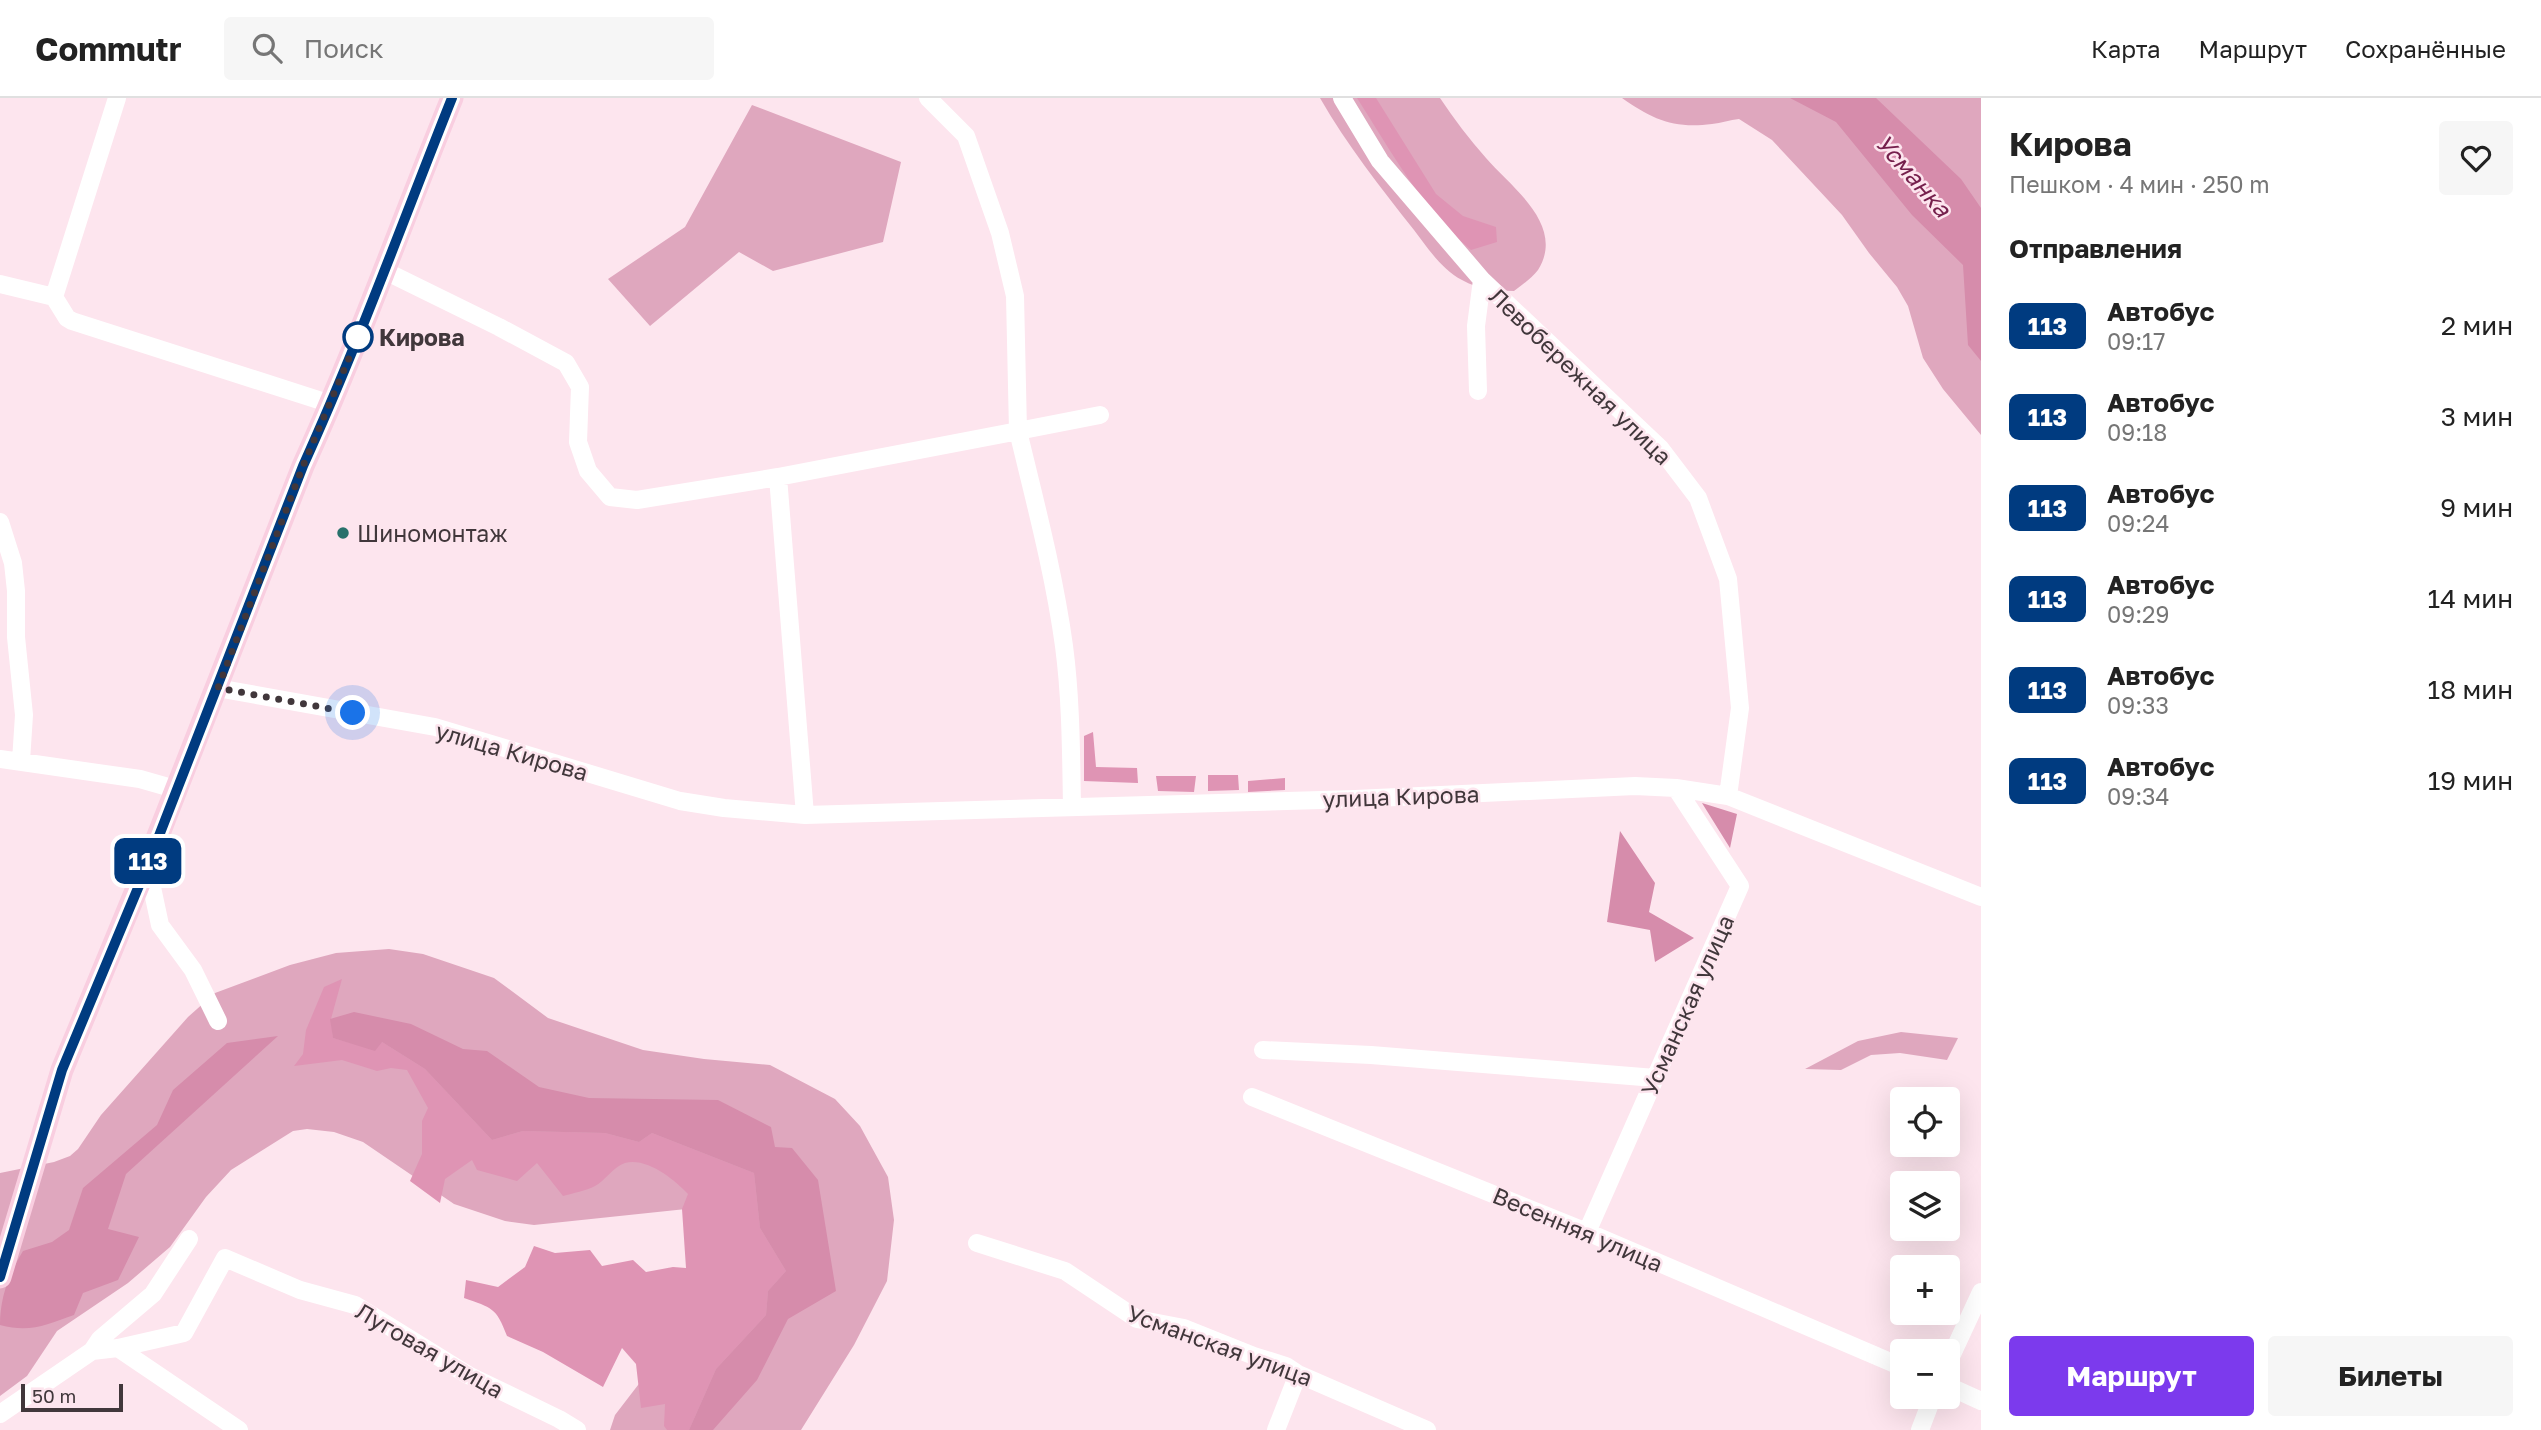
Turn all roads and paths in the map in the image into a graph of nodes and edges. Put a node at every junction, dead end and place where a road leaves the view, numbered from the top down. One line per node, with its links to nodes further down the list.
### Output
1 (117, 98): 8 (street)
2 (452, 98): 5 (main road)
3 (928, 98): 12 (street)
4 (1342, 98): 6 (street, Левобережная улица)
5 (386, 271): 10 (main road); 13 (street)
6 (1482, 280): 9 (street); 20 (street, Левобережная улица)
7 (0, 284): 8 (street)
8 (54, 297): 10 (street)
9 (1478, 391)
10 (331, 404): 15 (main road)
11 (1100, 415): 12 (street)
12 (1018, 431): 13 (street); 21 (street)
13 (778, 477): 22 (street)
14 (0, 522): 17 (street)
15 (218, 688): 19 (main road); 22 (street, улица Кирова)
16 (0, 759): 17 (street)
17 (21, 761): 19 (street)
18 (1675, 788): 20 (street, улица Кирова); 21 (street, улица Кирова); 27 (street, Усманская улица)
19 (175, 789): 23 (main road)
20 (1728, 796): 24 (street)
21 (1072, 806): 22 (street, улица Кирова)
22 (805, 815)
23 (148, 864): 25 (street); 32 (main road)
24 (1981, 897)
25 (218, 1021)
26 (1263, 1050): 27 (street)
27 (1655, 1078): 29 (street, Усманская улица)
28 (1252, 1097): 29 (street, Весенняя улица)
29 (1587, 1232): 37 (street, Весенняя улица)
30 (189, 1239): 36 (street)
31 (977, 1243): 38 (street, Усманская улица)
32 (0, 1277)
33 (1981, 1292): 34 (street)
34 (1959, 1339)
35 (118, 1348): 36 (street, Луговая улица); 43 (street); 44 (street, Луговая улица)
36 (92, 1351): 42 (street, Луговая улица)
37 (1890, 1362)
38 (1298, 1374): 45 (street); 46 (street, Усманская улица)
39 (1960, 1391): 40 (street)
40 (1981, 1401)
41 (1928, 1409): 47 (street)
42 (0, 1414)
43 (239, 1430)
44 (577, 1430)
45 (1276, 1430)
46 (1427, 1430)
47 (1920, 1430)

